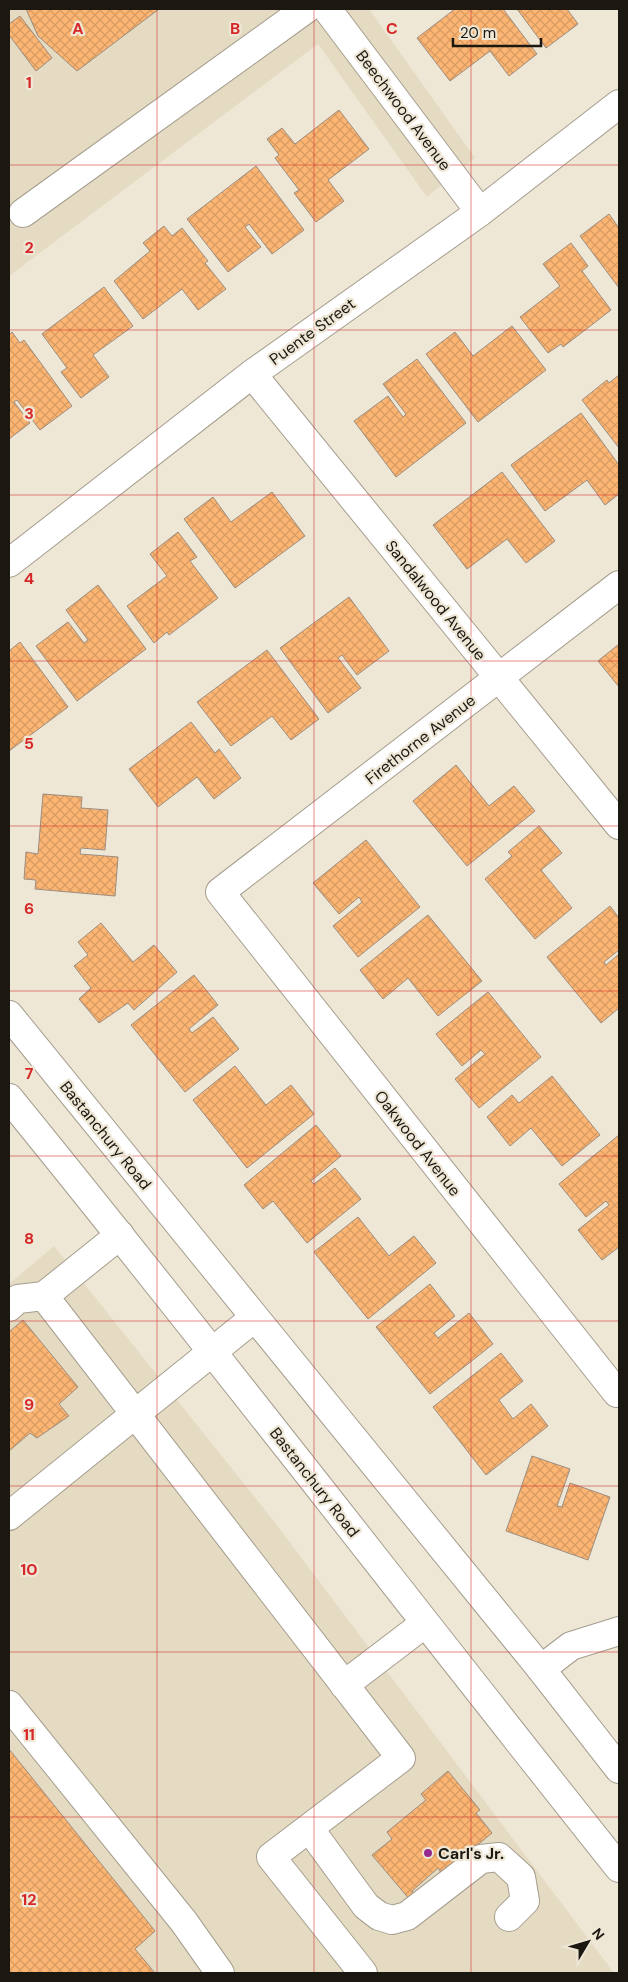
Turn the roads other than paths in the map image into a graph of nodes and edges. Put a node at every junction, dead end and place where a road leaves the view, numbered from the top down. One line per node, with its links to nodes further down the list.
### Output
1 (306, 9): 5 (street)
2 (327, 9): 4 (street, Beechwood Avenue)
3 (619, 104): 4 (street, Puente Street)
4 (480, 212): 6 (street, Puente Street)
5 (24, 213)
6 (252, 374): 7 (street, Puente Street); 9 (street, Sandalwood Avenue)
7 (9, 563)
8 (619, 585): 9 (street, Firethorne Avenue)
9 (499, 678): 10 (street, Sandalwood Avenue); 11 (street, Firethorne Avenue)
10 (619, 825)
11 (220, 892): 19 (street, Oakwood Avenue)
12 (9, 1015): 17 (street, Bastanchury Road)
13 (9, 1098): 14 (street, Bastanchury Road)
14 (120, 1235): 15 (street); 18 (street, Bastanchury Road)
15 (44, 1296): 16 (street); 20 (street)
16 (9, 1307)
17 (254, 1318): 18 (street); 24 (street, Bastanchury Road)
18 (213, 1351): 20 (street); 22 (street, Bastanchury Road)
19 (618, 1392)
20 (135, 1414): 21 (street); 25 (street)
21 (9, 1516)
22 (424, 1624): 25 (street); 29 (street, Bastanchury Road)
23 (619, 1630): 24 (street)
24 (540, 1669): 27 (street, Bastanchury Road)
25 (344, 1685): 28 (street)
26 (9, 1705): 31 (street)
27 (619, 1769)
28 (309, 1828): 30 (street); 32 (street)
29 (619, 1868)
30 (509, 1917)
31 (220, 1973)
32 (363, 1973)

